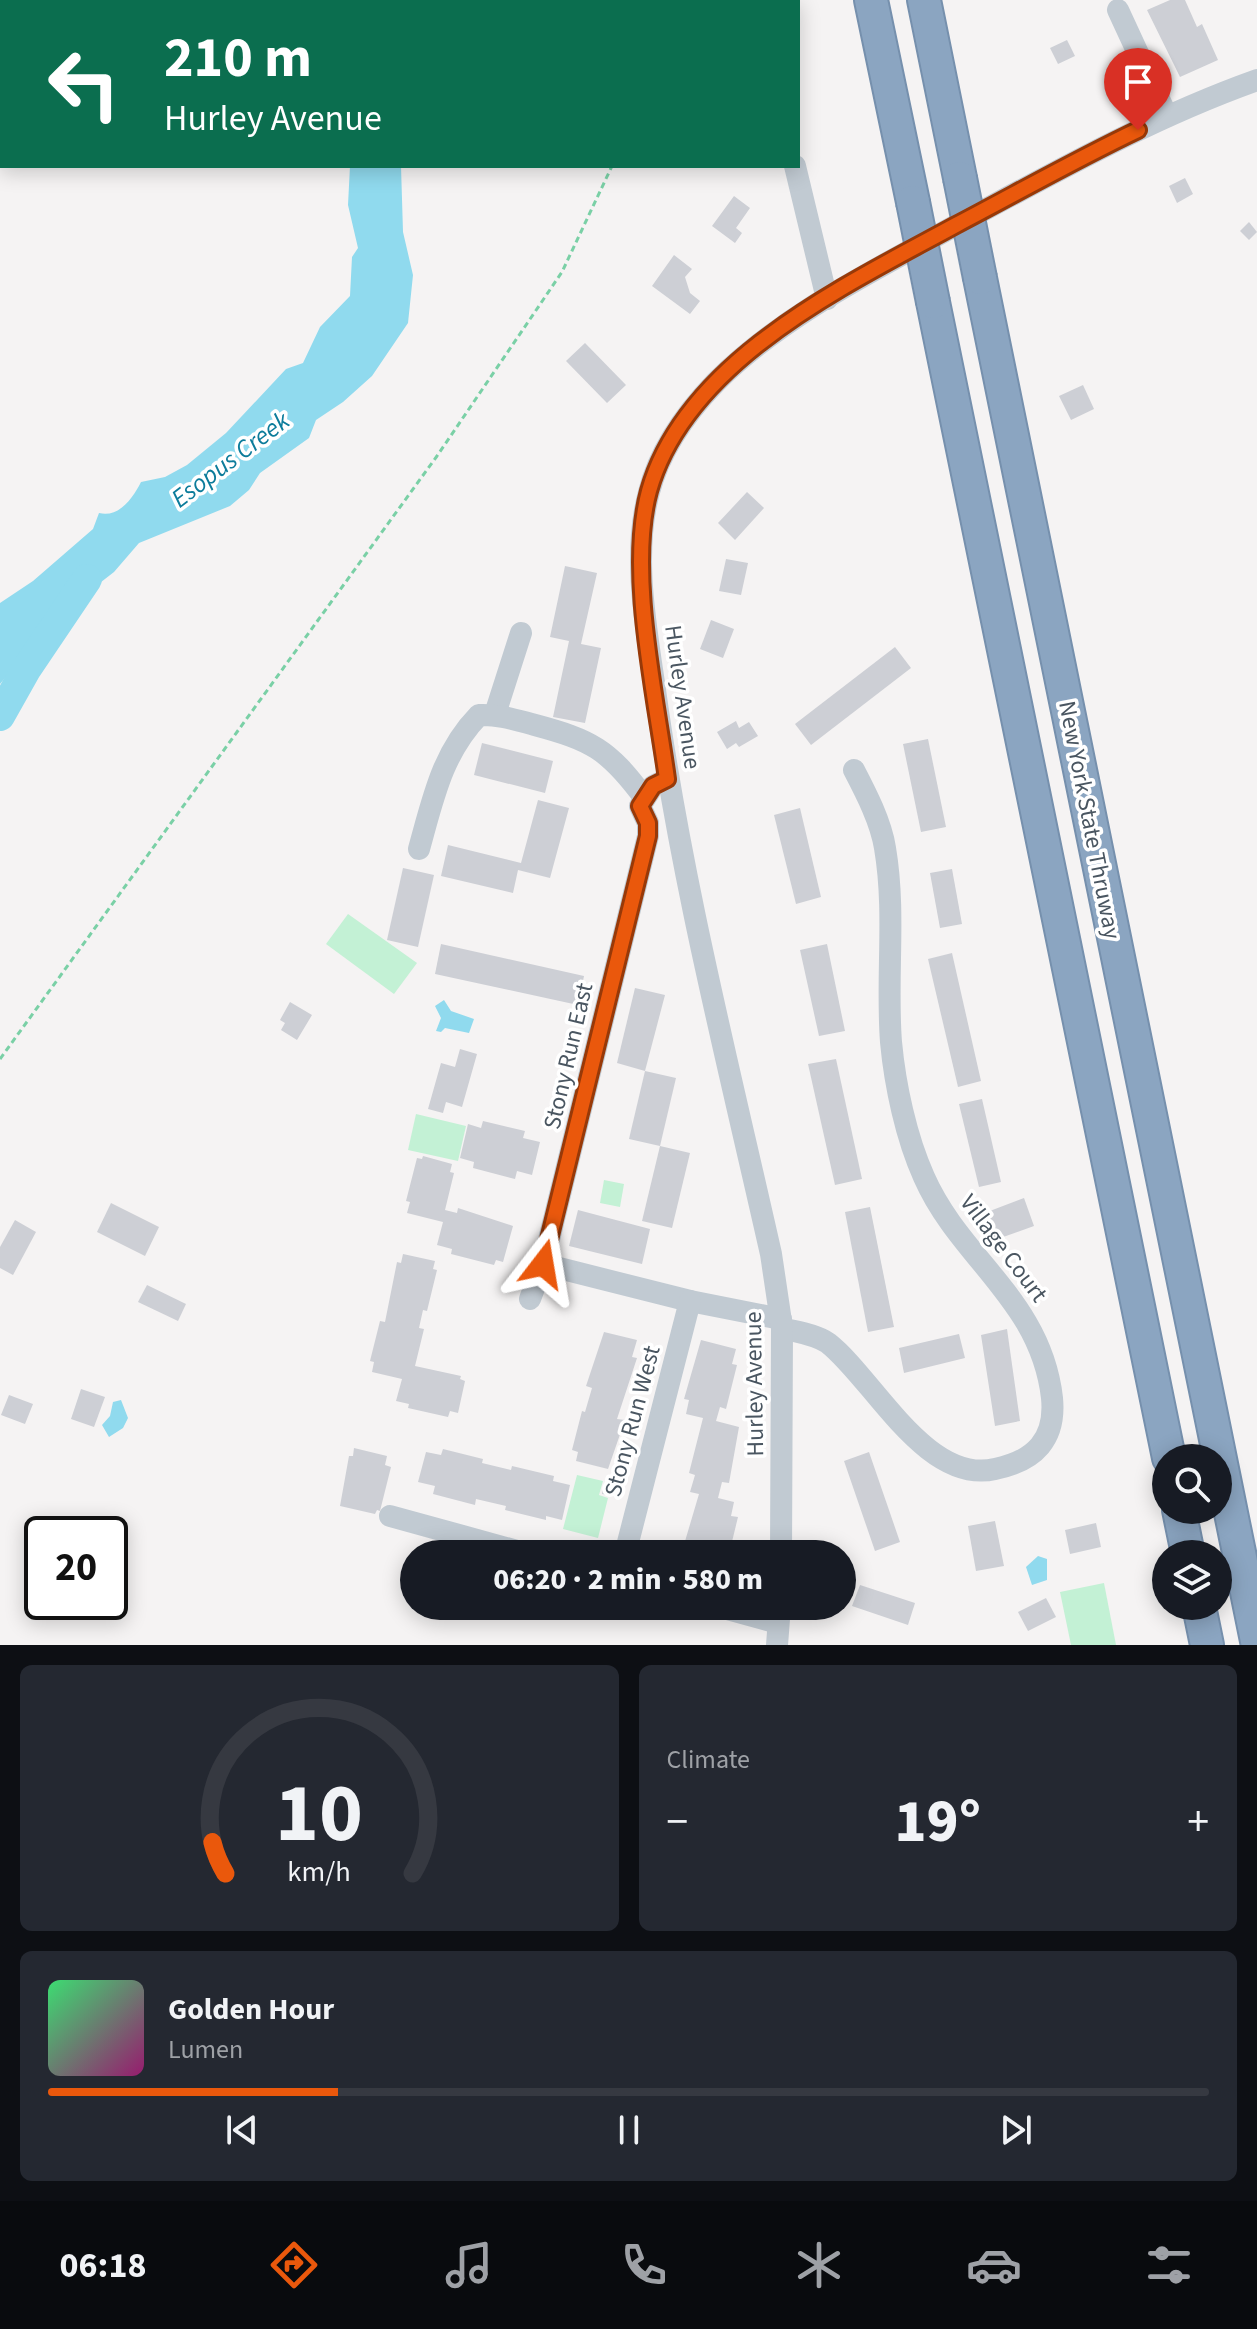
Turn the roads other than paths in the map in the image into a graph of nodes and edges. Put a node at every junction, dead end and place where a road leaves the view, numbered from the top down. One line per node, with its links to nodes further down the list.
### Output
1 (871, 0): 20 (highway, New York State Thruway, bridge)
2 (924, 0): 26 (highway, New York State Thruway, bridge)
3 (1118, 10): 5 (street)
4 (1257, 80): 5 (street, Hurley Avenue)
5 (1167, 116): 7 (street, Hurley Avenue)
6 (795, 168): 7 (street)
7 (827, 299): 11 (street, Hurley Avenue)
8 (521, 633): 9 (street)
9 (495, 714): 12 (street, Stony Run East); 15 (street)
10 (854, 770): 19 (street, Village Court)
11 (667, 779): 12 (street); 13 (street, Hurley Avenue)
12 (643, 796): 14 (street, Stony Run East)
13 (673, 813): 14 (street); 19 (street, Hurley Avenue)
14 (648, 823): 16 (street, Stony Run East)
15 (419, 849)
16 (543, 1264): 17 (street, Stony Run East); 18 (street, Village Court)
17 (530, 1299)
18 (690, 1301): 19 (street, Village Court); 23 (street, Stony Run West)
19 (781, 1323): 24 (street, Hurley Avenue)
20 (1166, 1444)
21 (390, 1516): 22 (street)
22 (477, 1540)
23 (629, 1540)
24 (781, 1540)
25 (1202, 1620): 27 (highway)
26 (1257, 1641)
27 (1207, 1645)

